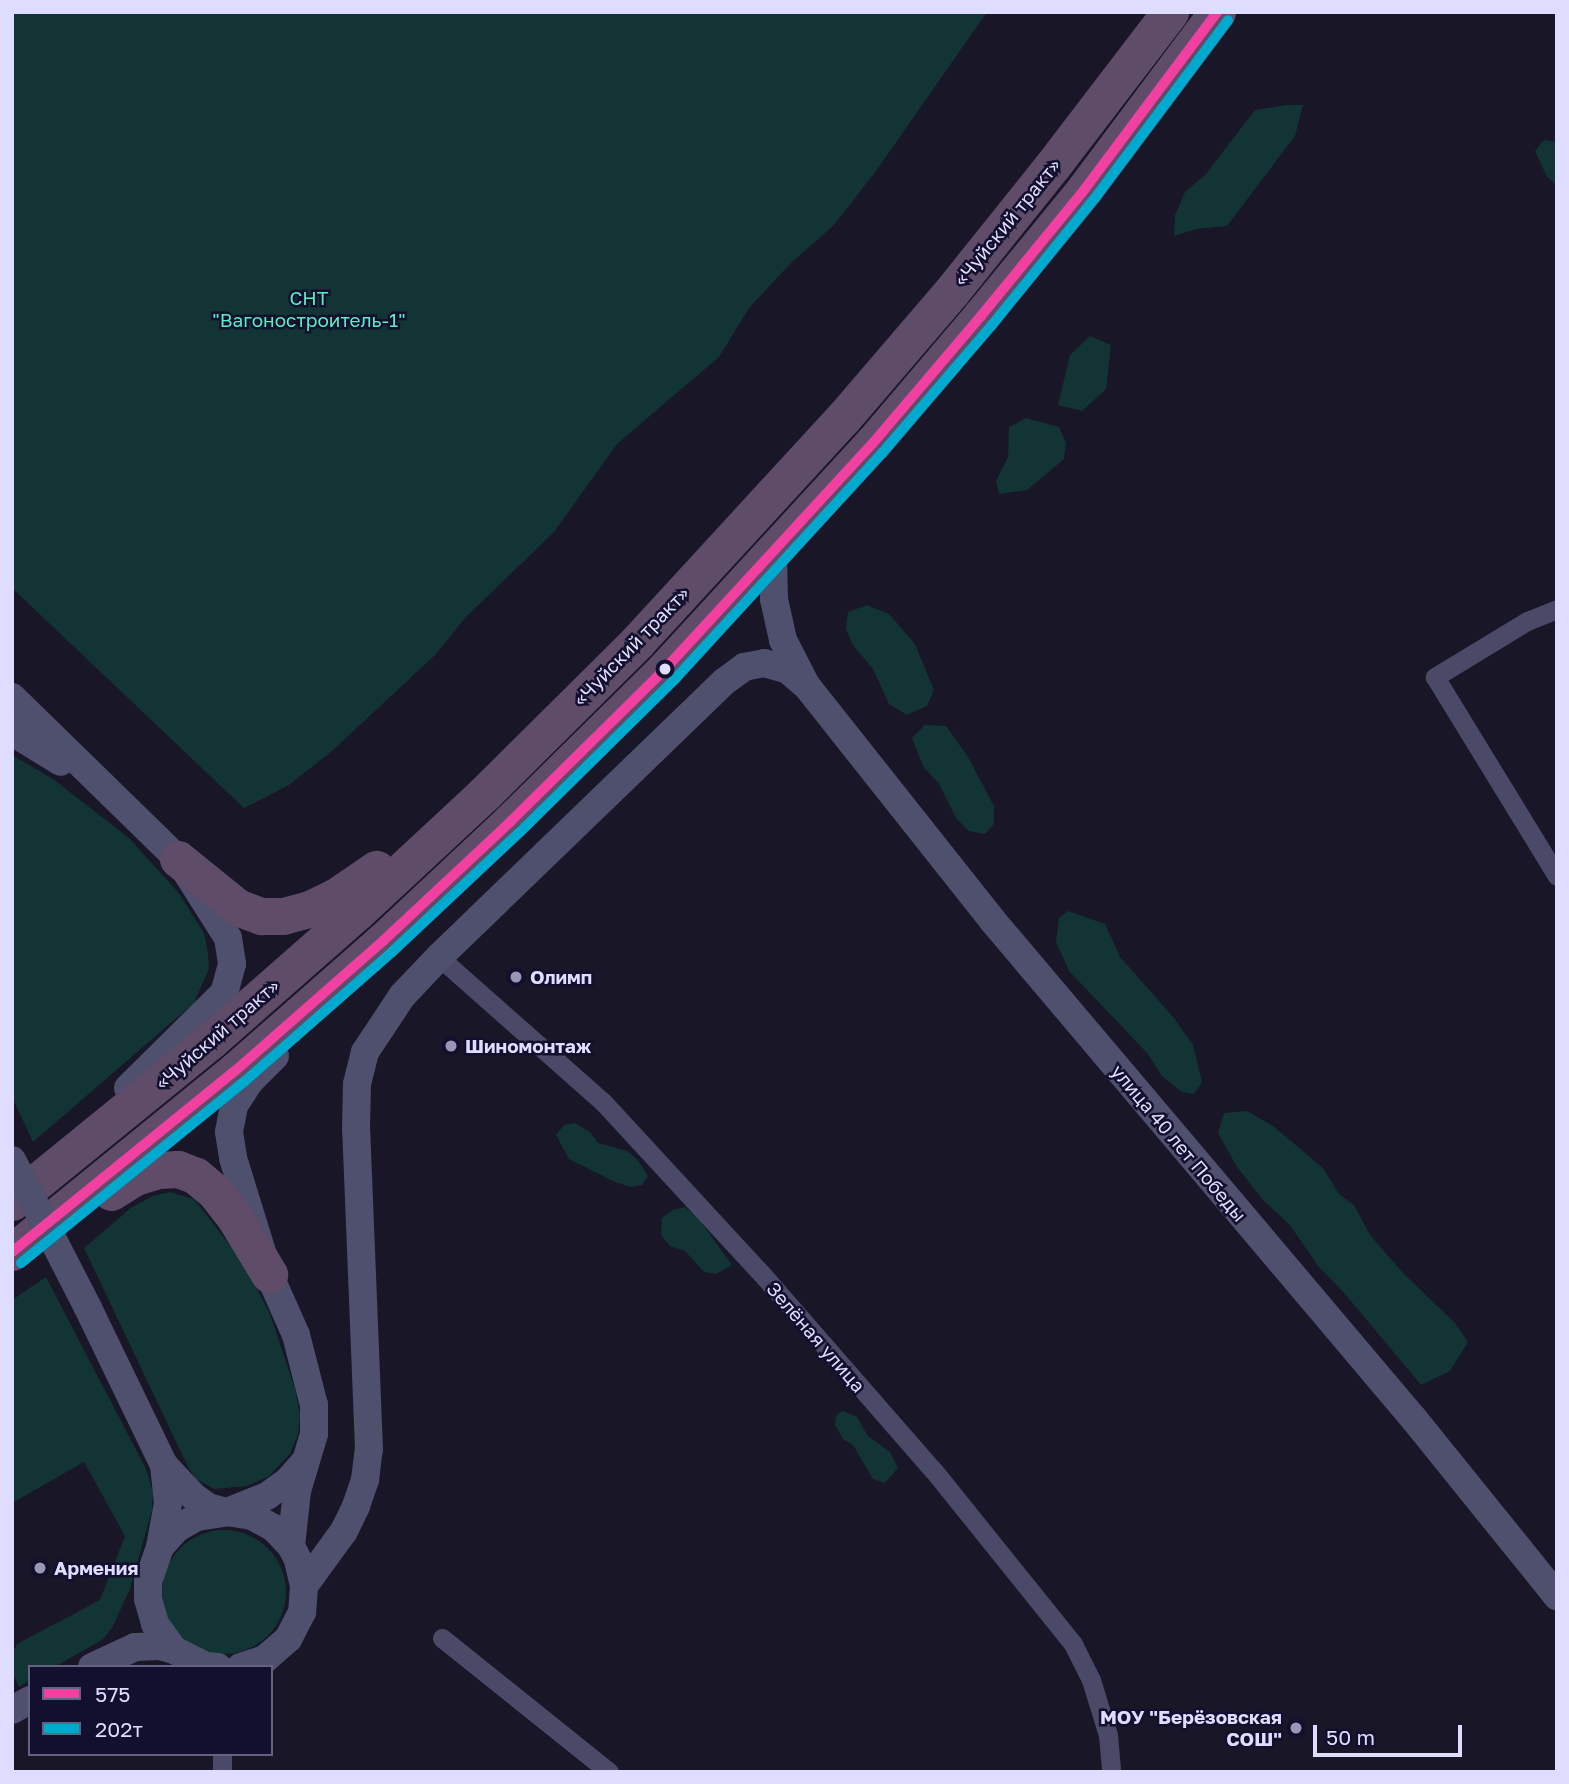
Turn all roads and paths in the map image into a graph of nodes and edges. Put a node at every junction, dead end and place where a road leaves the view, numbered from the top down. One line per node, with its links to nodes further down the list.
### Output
1 (1170, 12): 8 (highway, «Чуйский тракт»)
2 (1217, 12): 3 (highway, «Чуйский тракт»)
3 (773, 555): 5 (street); 12 (highway, «Чуйский тракт»)
4 (1557, 609): 11 (street)
5 (806, 685): 13 (street); 24 (street, улица 40 лет Победы)
6 (12, 697): 9 (street)
7 (12, 732): 9 (street)
8 (484, 794): 10 (highway); 15 (highway, «Чуйский тракт»)
9 (126, 808): 10 (street)
10 (178, 859): 15 (street)
11 (1557, 876)
12 (383, 941): 16 (highway, «Чуйский тракт»); 17 (street)
13 (439, 957): 23 (street); 35 (street, Зелёная улица)
14 (12, 1160): 19 (street, bridge)
15 (12, 1201)
16 (15, 1250): 17 (highway)
17 (269, 1274): 18 (street)
18 (303, 1464): 20 (street); 21 (street)
19 (164, 1465): 20 (street); 22 (street)
20 (227, 1511): 21 (street); 22 (street)
21 (291, 1546): 23 (street)
22 (160, 1547): 25 (street)
23 (304, 1586): 29 (street)
24 (1557, 1596)
25 (148, 1599): 27 (street); 28 (street)
26 (442, 1638): 34 (street)
27 (174, 1650): 28 (street); 31 (street)
28 (121, 1651): 30 (street)
29 (253, 1664)
30 (96, 1665)
31 (208, 1665)
32 (28, 1701): 33 (street)
33 (12, 1710)
34 (609, 1772)
35 (1111, 1772)

